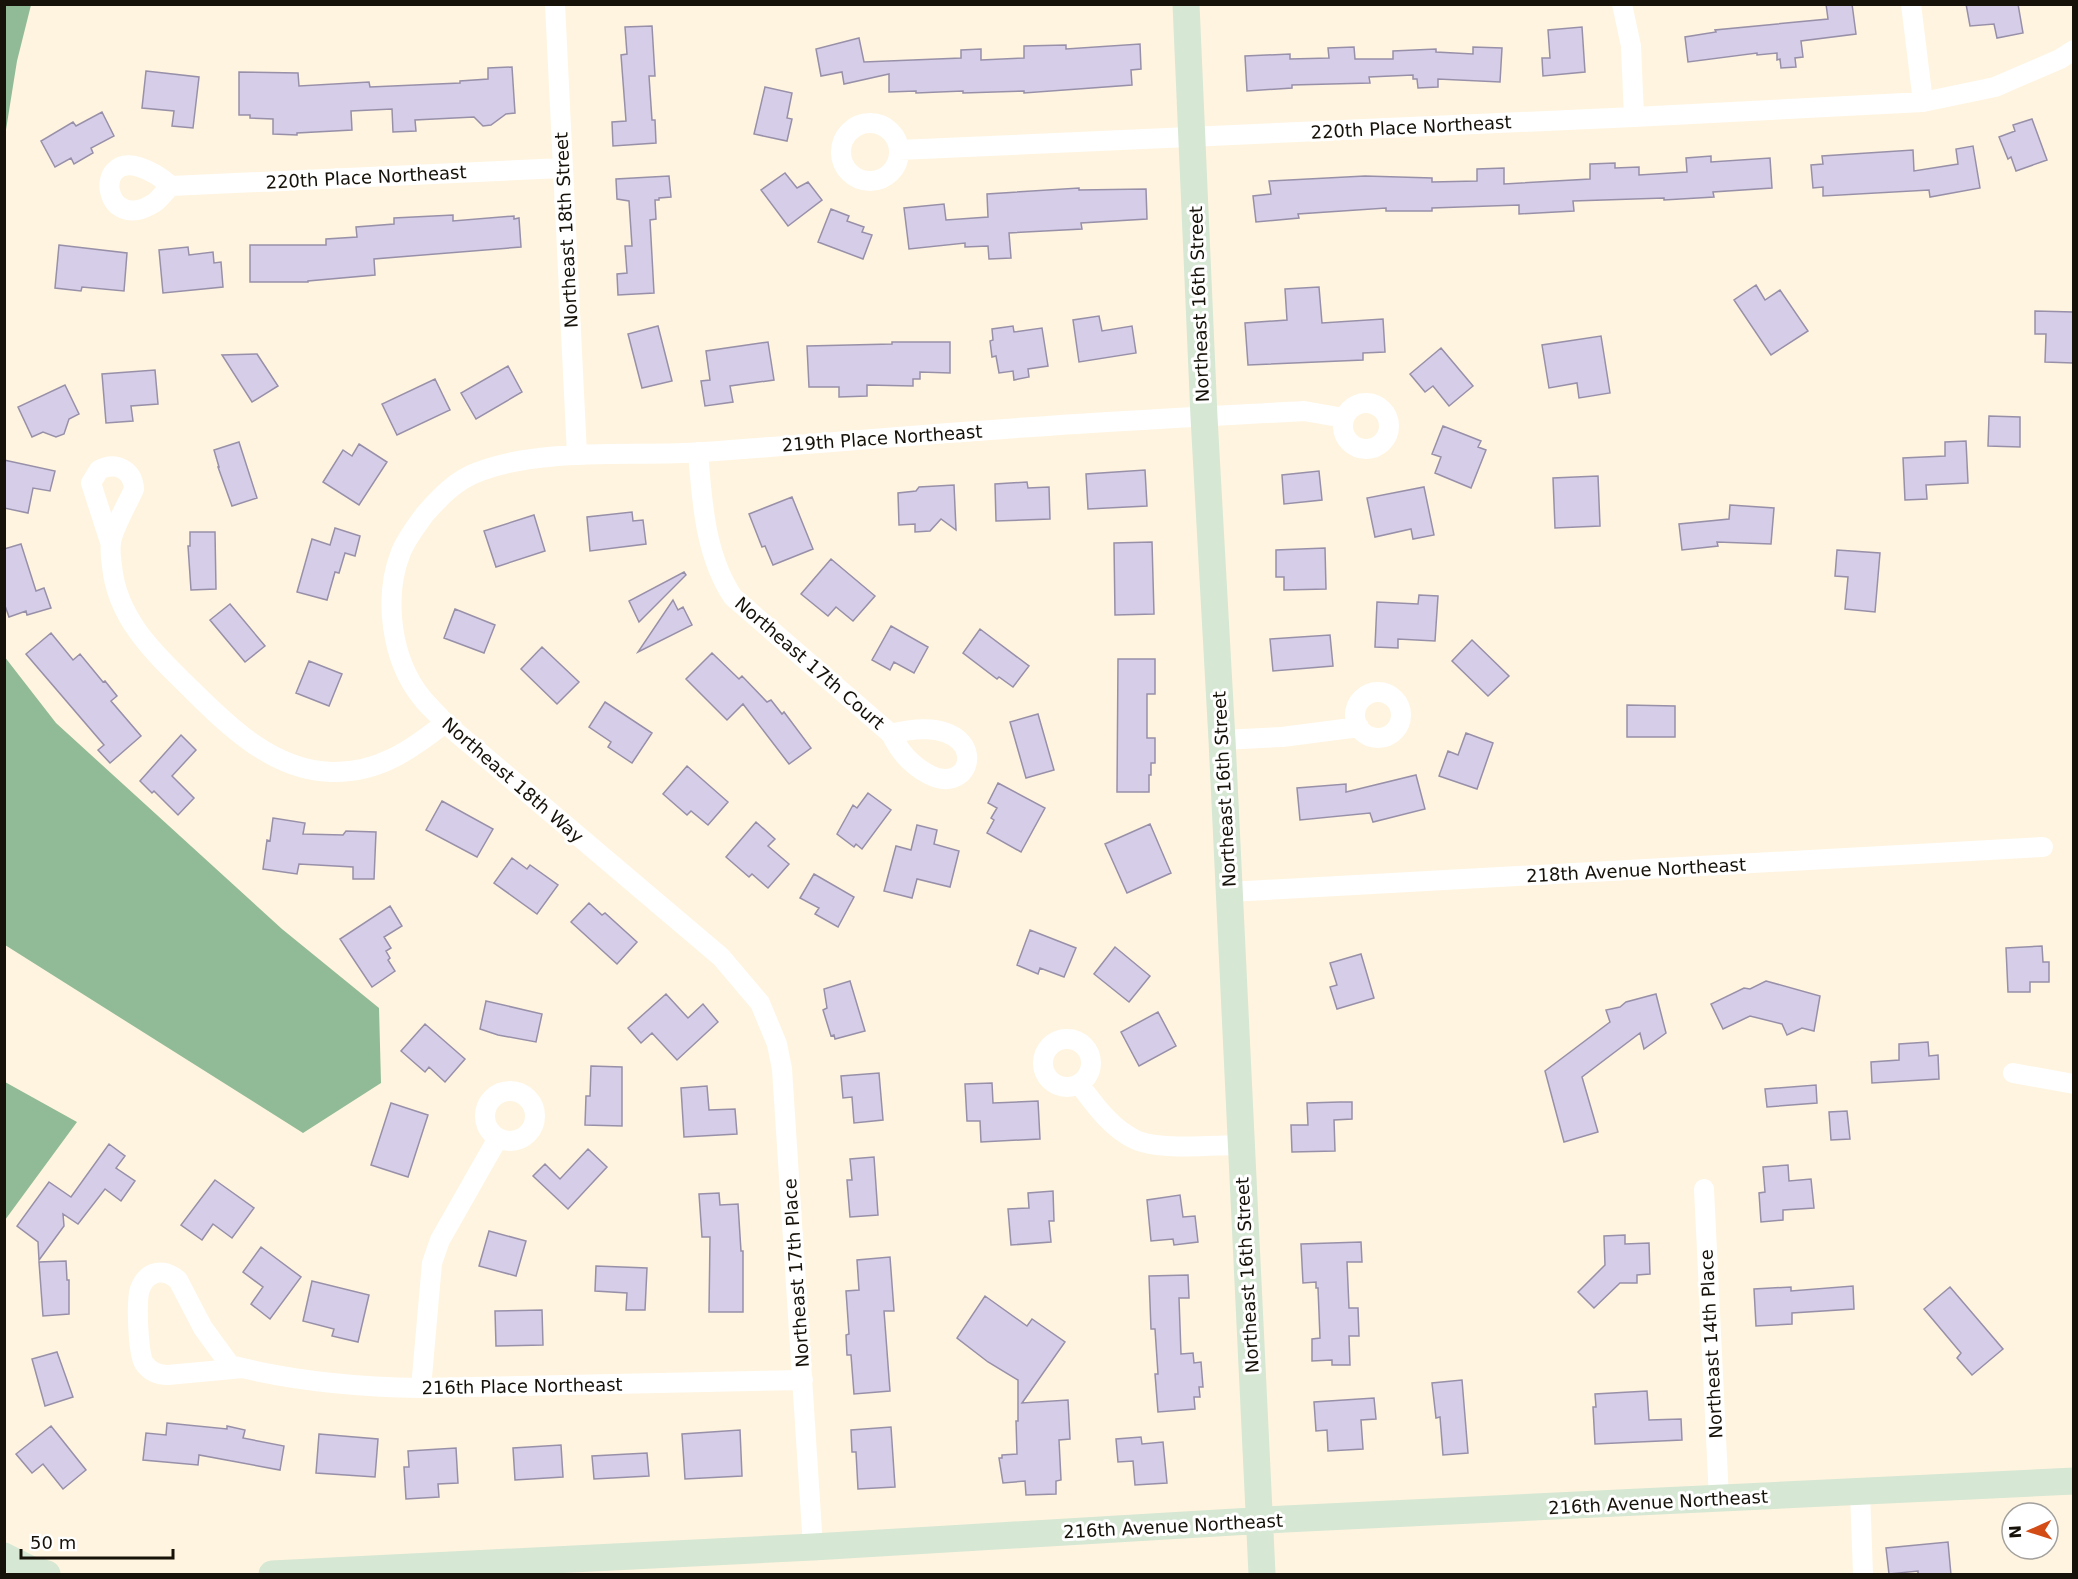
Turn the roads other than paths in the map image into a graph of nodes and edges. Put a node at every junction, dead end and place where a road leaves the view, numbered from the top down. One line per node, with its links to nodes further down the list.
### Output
1 (555, 4): 10 (street, Northeast 18th Street)
2 (1186, 4): 8 (street, Northeast 16th Street)
3 (1622, 4): 7 (street)
4 (1911, 4): 6 (street)
5 (2073, 50): 6 (street, 220th Place Northeast)
6 (1923, 102): 7 (street, 220th Place Northeast)
7 (1634, 117): 8 (street, 220th Place Northeast)
8 (1193, 138): 9 (street, 220th Place Northeast); 12 (street, Northeast 16th Street)
9 (899, 150)
10 (562, 168): 11 (street, 220th Place Northeast); 15 (street, Northeast 18th Street)
11 (171, 186)
12 (1204, 417): 13 (street, 219th Place Northeast); 14 (street, 219th Place Northeast); 21 (street, Northeast 16th Street)
13 (1344, 418)
14 (698, 452): 15 (street, 219th Place Northeast); 20 (street, Northeast 17th Court)
15 (577, 455): 16 (street, 219th Place Northeast)
16 (433, 504): 18 (street, Northeast 18th Way)
17 (111, 542): 18 (street)
18 (446, 723): 24 (street, Northeast 18th Way)
19 (1359, 727): 21 (street)
20 (891, 734)
21 (1222, 740): 23 (street, Northeast 16th Street)
22 (2043, 847): 23 (street, 218th Avenue Northeast)
23 (1229, 892): 29 (street, Northeast 16th Street)
24 (760, 1003): 32 (street, Northeast 17th Place)
25 (2013, 1073): 26 (street)
26 (2073, 1083)
27 (1079, 1084): 29 (street)
28 (498, 1138): 33 (street)
29 (1240, 1145): 37 (street, Northeast 16th Street)
30 (1704, 1189): 36 (street, Northeast 14th Place)
31 (243, 1368): 31 (street, 216th Place Northeast); 33 (street, 216th Place Northeast)
32 (803, 1380): 33 (street, 216th Place Northeast); 38 (street, Northeast 17th Place)
33 (421, 1388)
34 (2073, 1481): 35 (street, 216th Avenue Northeast)
35 (1860, 1492): 36 (street, 216th Avenue Northeast); 43 (street)
36 (1719, 1499): 37 (street, 216th Avenue Northeast)
37 (1260, 1521): 38 (street, 216th Avenue Northeast); 42 (street, Northeast 16th Street)
38 (813, 1547): 41 (street, 216th Avenue Northeast)
39 (4, 1556): 40 (street)
40 (34, 1573)
41 (272, 1575)
42 (1262, 1575)
43 (1863, 1575)

